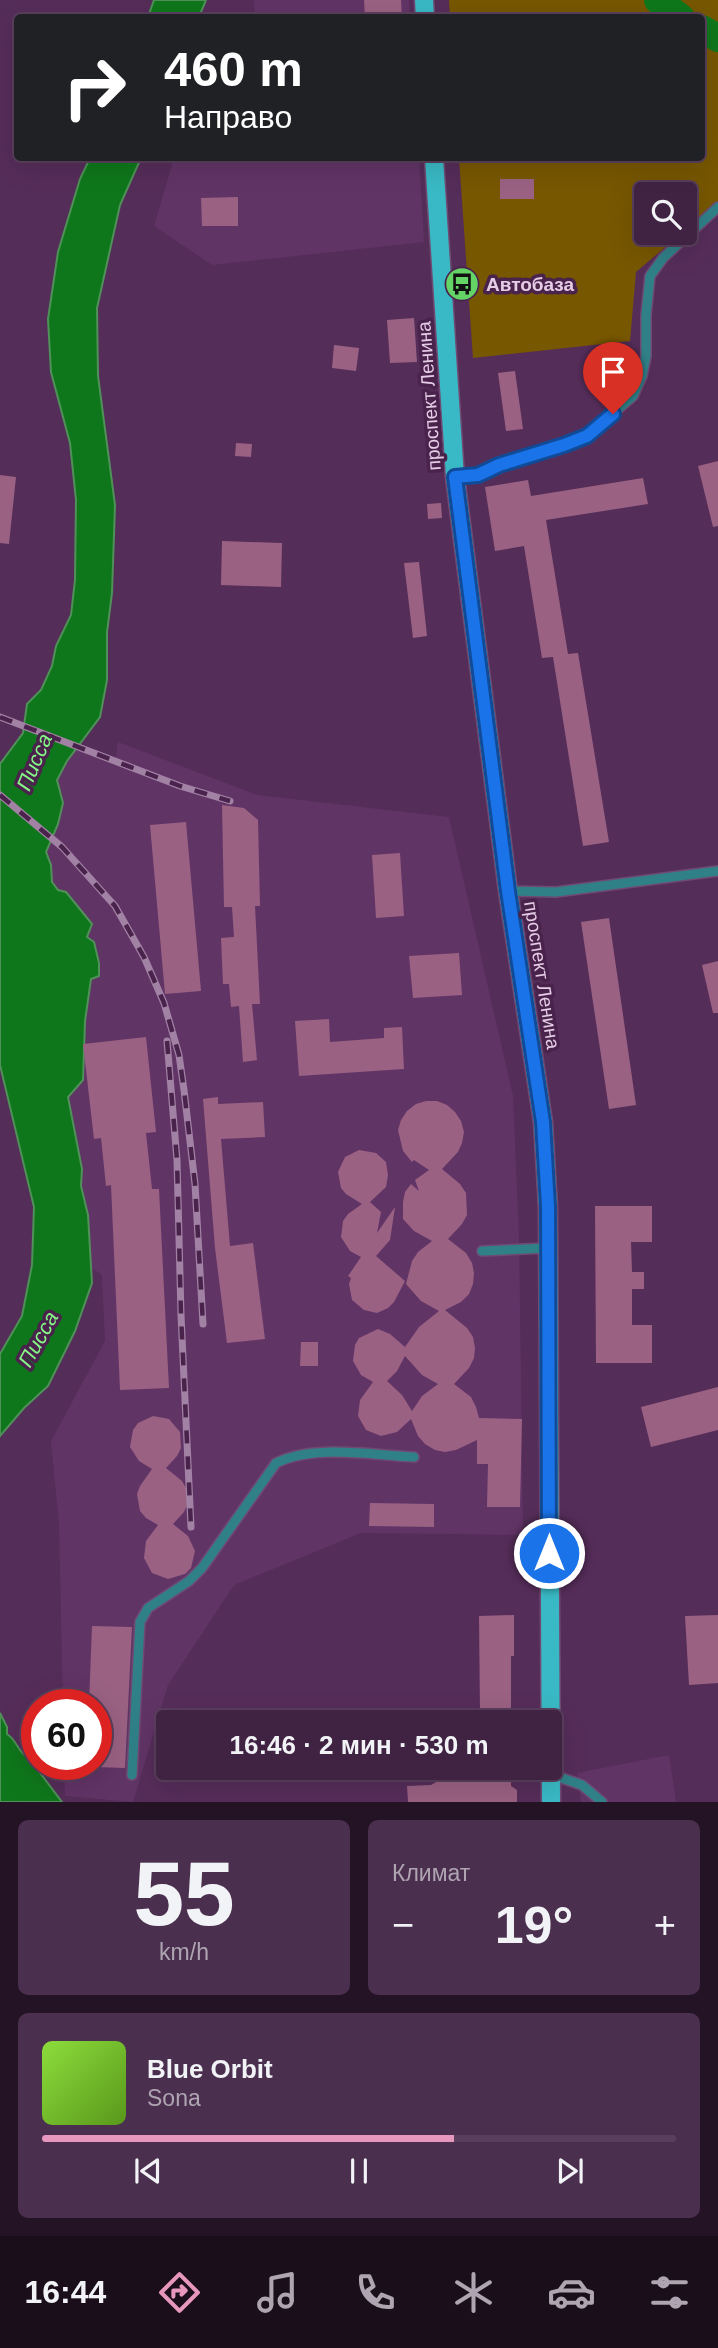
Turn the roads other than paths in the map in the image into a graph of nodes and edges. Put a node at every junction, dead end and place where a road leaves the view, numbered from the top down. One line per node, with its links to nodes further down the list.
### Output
1 (434, 161): 3 (main road, проспект Ленина)
2 (718, 207): 3 (lane)
3 (455, 477): 5 (main road, проспект Ленина)
4 (718, 871): 5 (lane)
5 (508, 891): 6 (main road, проспект Ленина)
6 (548, 1248): 7 (lane); 9 (main road, проспект Ленина)
7 (482, 1251)
8 (414, 1457): 10 (lane)
9 (550, 1710)
10 (132, 1775)
11 (562, 1778): 14 (lane)
12 (550, 1780): 13 (main road, проспект Ленина)
13 (551, 1802)
14 (602, 1802)

